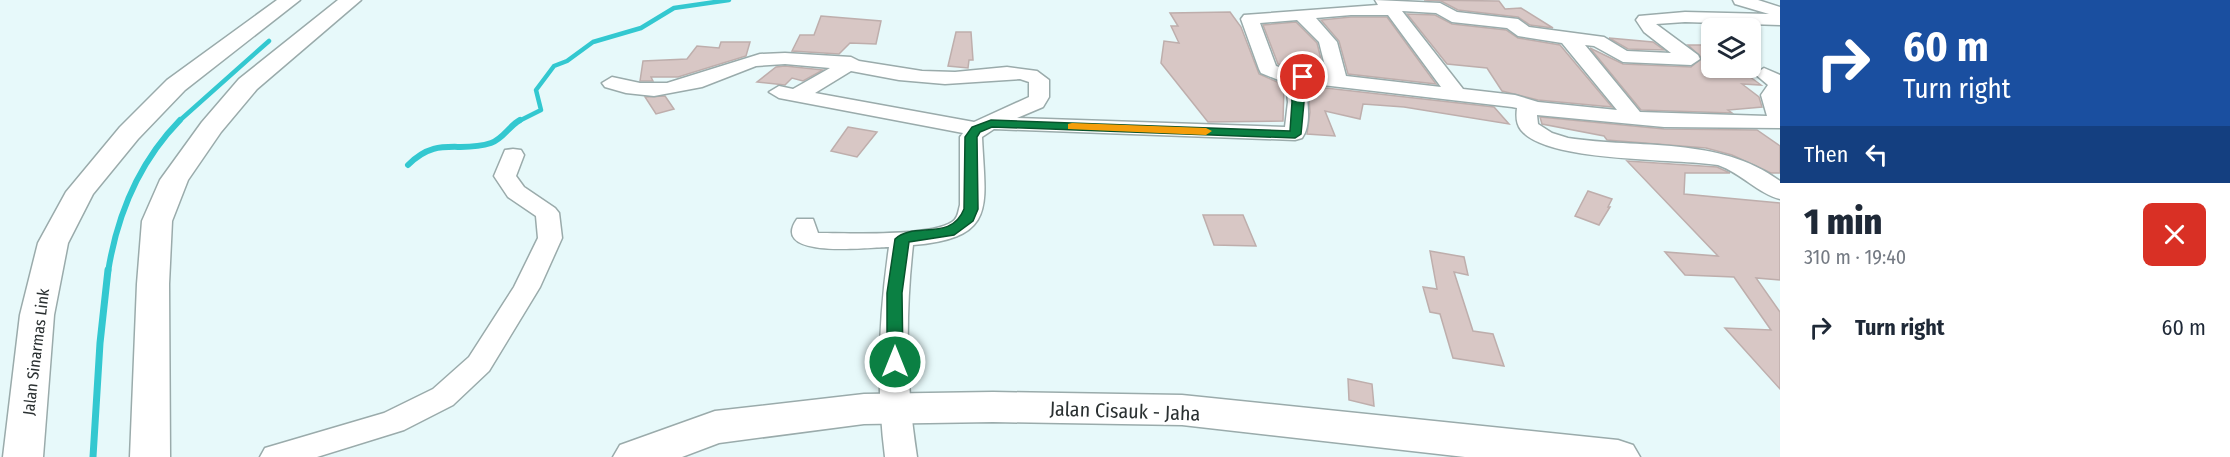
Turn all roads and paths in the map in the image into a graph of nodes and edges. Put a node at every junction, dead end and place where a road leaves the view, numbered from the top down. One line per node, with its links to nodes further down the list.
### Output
1 (1741, 0): 5 (street)
2 (1386, 5): 6 (street); 8 (street); 14 (street)
3 (280, 8): 4 (street, Jalan Sinarmas Link); 27 (street, Jalan Sinarmas Link)
4 (340, 9): 28 (street, Jalan Sinarmas Link)
5 (1780, 13)
6 (1301, 15): 11 (street); 12 (street)
7 (1780, 20): 8 (street)
8 (1566, 38): 16 (street)
9 (851, 63): 13 (street); 19 (street); 19 (street)
10 (1764, 75): 18 (street)
11 (1295, 80): 12 (street); 19 (street)
12 (1337, 80): 14 (street)
13 (612, 83)
14 (1457, 95): 15 (street)
15 (1527, 106): 16 (street); 20 (street)
16 (1632, 116): 17 (street)
17 (1664, 121): 18 (street); 20 (street)
18 (1780, 122)
19 (983, 127): 24 (street)
20 (1680, 153): 22 (street)
21 (513, 155): 29 (street)
22 (1780, 192)
23 (805, 224): 24 (street)
24 (902, 239): 25 (street)
25 (894, 408): 26 (main road, Jalan Cisauk - Jaha); 30 (main road, Jalan Cisauk - Jaha); 31 (street)
26 (1442, 447): 32 (main road, Jalan Cisauk - Jaha)
27 (23, 457)
28 (150, 457)
29 (276, 457)
30 (636, 457)
31 (901, 457)
32 (1618, 457)

